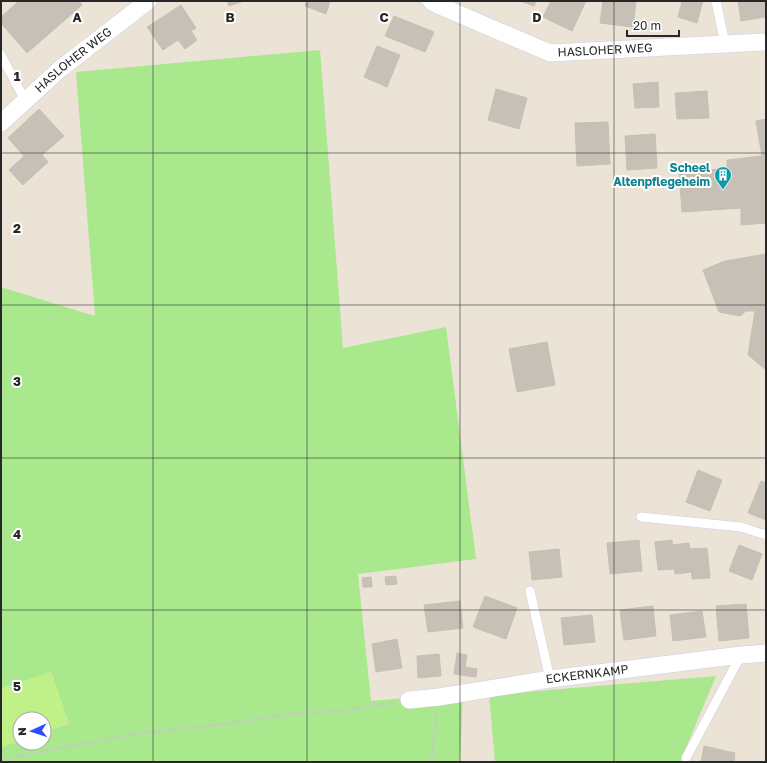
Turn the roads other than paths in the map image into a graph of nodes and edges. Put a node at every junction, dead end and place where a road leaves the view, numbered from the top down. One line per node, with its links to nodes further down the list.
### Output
1 (148, 1): 7 (street, HASLOHER WEG)
2 (431, 1): 5 (street, HASLOHER WEG)
3 (716, 1): 5 (lane)
4 (766, 42): 5 (street, HASLOHER WEG)
5 (725, 44)
6 (1, 55): 7 (lane)
7 (25, 100): 8 (street, HASLOHER WEG)
8 (1, 123)
9 (641, 518): 10 (lane)
10 (766, 534)
11 (530, 591): 14 (lane)
12 (765, 650): 13 (street, ECKERNKAMP)
13 (741, 655): 14 (street, ECKERNKAMP); 16 (lane)
14 (550, 679): 15 (street, ECKERNKAMP)
15 (409, 700)
16 (686, 758)

